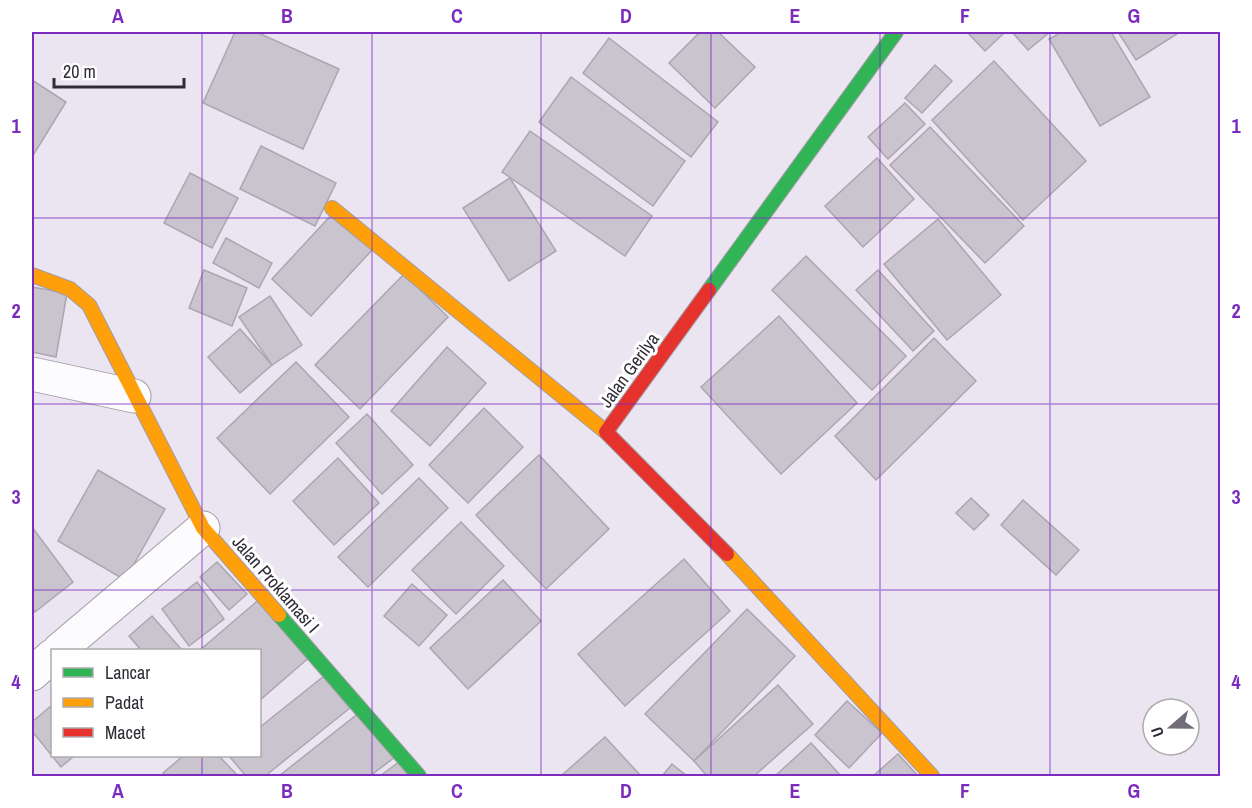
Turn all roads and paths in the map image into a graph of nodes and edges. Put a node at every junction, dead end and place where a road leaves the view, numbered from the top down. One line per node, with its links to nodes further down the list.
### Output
1 (896, 32): 6 (street, Jalan Gerilya)
2 (332, 208): 6 (street)
3 (32, 275): 5 (street, Jalan Proklamasi I)
4 (32, 374): 5 (street)
5 (134, 396): 7 (street, Jalan Proklamasi I)
6 (606, 432): 12 (street, Jalan Gerilya)
7 (203, 528): 8 (street); 11 (street, Jalan Proklamasi I)
8 (61, 649)
9 (51, 657): 10 (street)
10 (32, 674)
11 (419, 777)
12 (932, 777)

